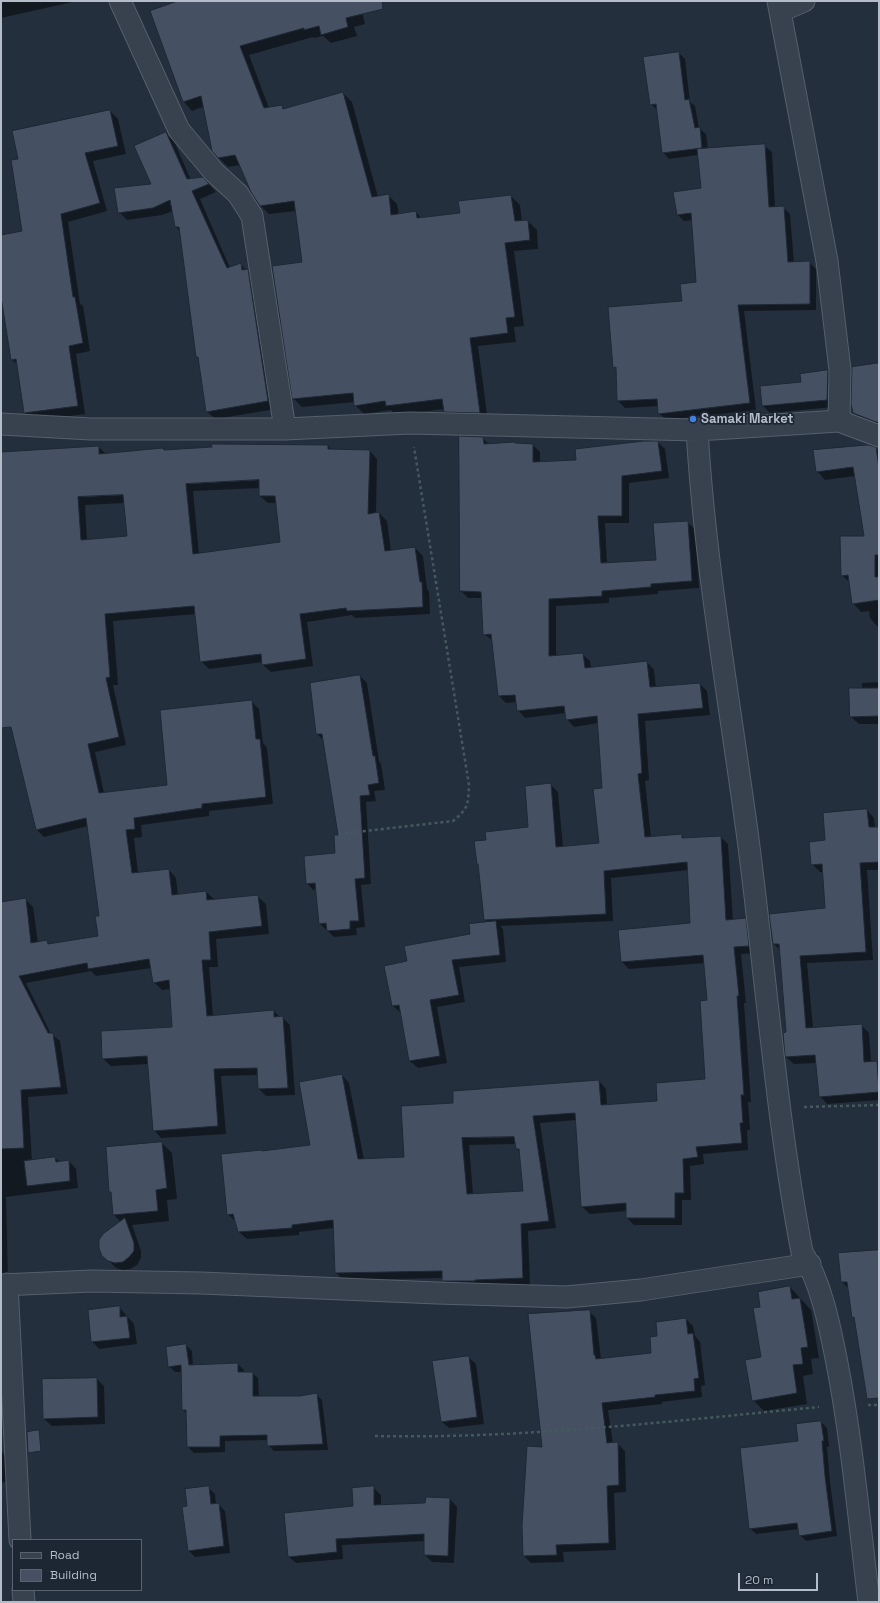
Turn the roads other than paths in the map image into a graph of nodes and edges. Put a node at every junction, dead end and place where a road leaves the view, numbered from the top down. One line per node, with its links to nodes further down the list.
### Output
1 (120, 1): 6 (street)
2 (804, 1): 3 (street)
3 (780, 6): 4 (street)
4 (839, 421): 7 (street); 8 (street)
5 (1, 424): 6 (street)
6 (285, 430): 7 (street)
7 (697, 430): 9 (street)
8 (879, 436)
9 (810, 1264): 10 (street); 14 (street)
10 (4, 1285): 11 (street)
11 (20, 1539)
12 (23, 1591): 13 (street)
13 (24, 1602)
14 (869, 1602)

